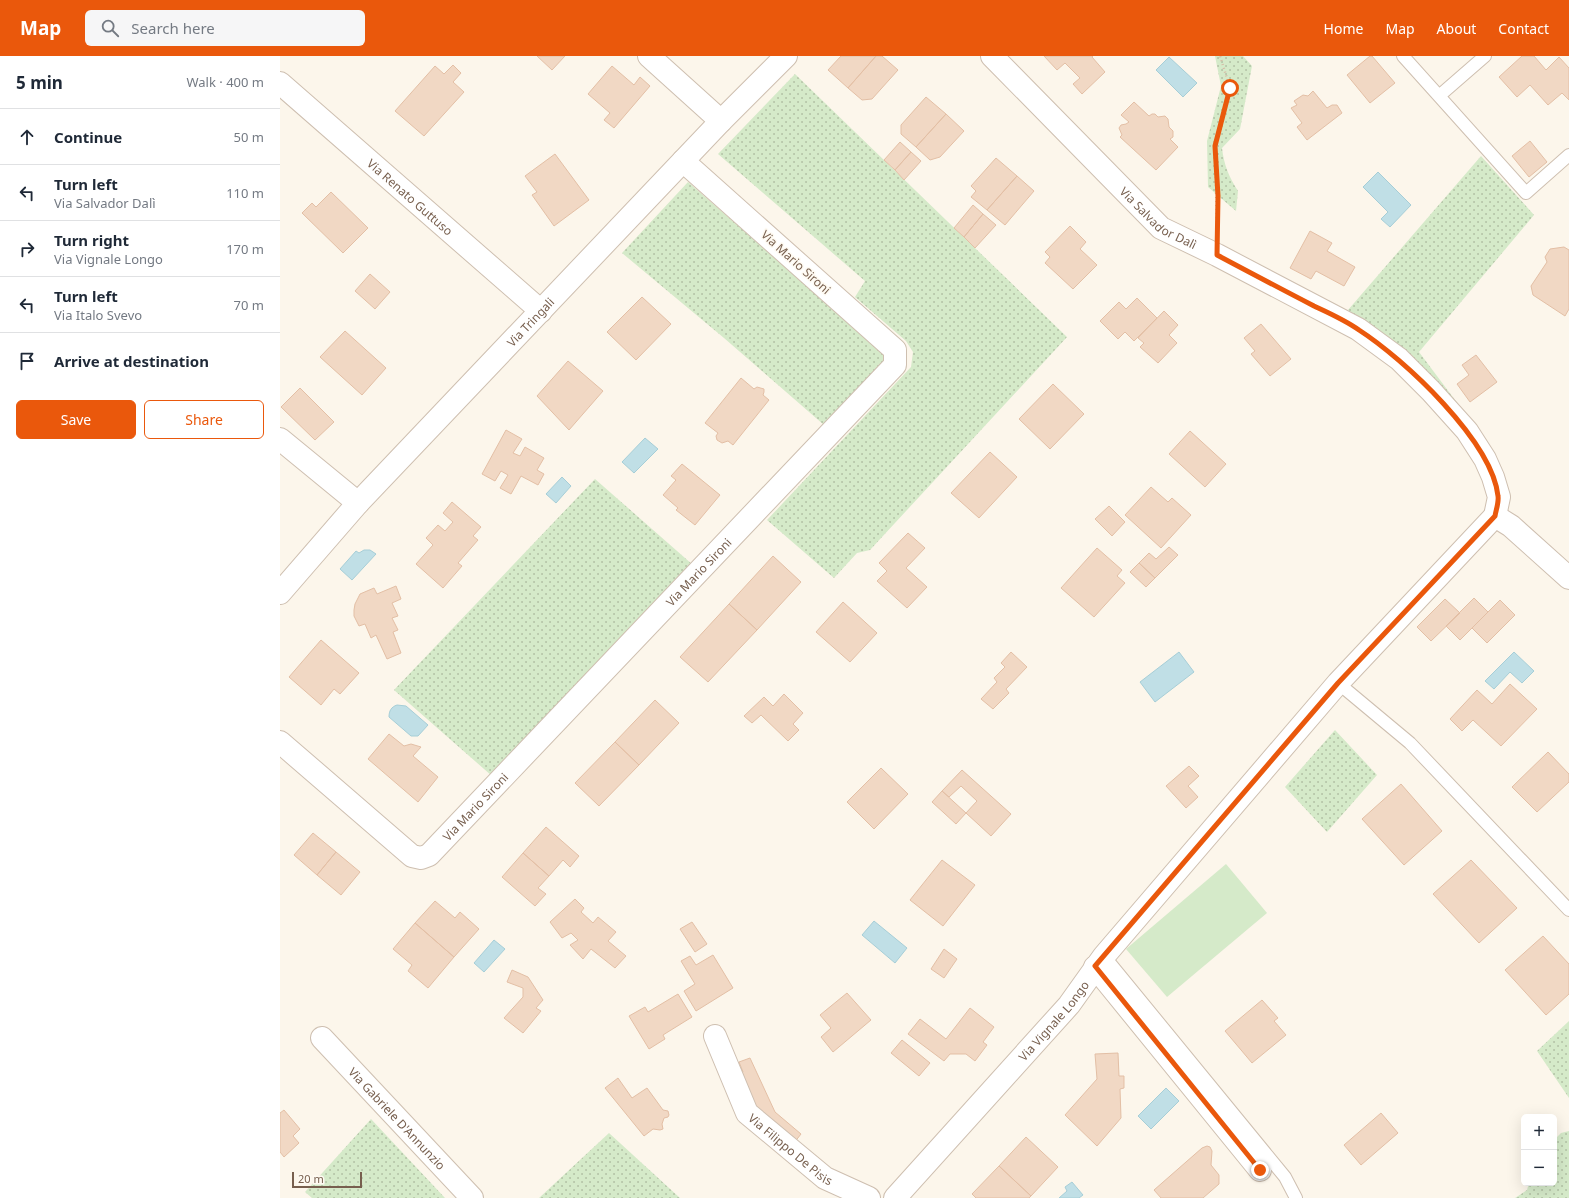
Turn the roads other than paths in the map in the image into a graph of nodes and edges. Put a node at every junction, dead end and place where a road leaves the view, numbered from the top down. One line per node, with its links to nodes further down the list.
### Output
1 (648, 56): 8 (street)
2 (786, 56): 8 (street, Via Tringali)
3 (992, 56): 14 (street, Via Salvador Dalì)
4 (1403, 56): 7 (lane)
5 (1485, 56): 7 (lane)
6 (280, 83): 11 (street, Via Renato Guttuso)
7 (1439, 96): 9 (lane)
8 (721, 121): 10 (street, Via Tringali)
9 (1569, 155)
10 (683, 161): 11 (street, Via Tringali); 18 (street, Via Mario Sironi)
11 (541, 311): 13 (street, Via Tringali)
12 (280, 439): 13 (street)
13 (358, 503): 16 (street, Via Tringali)
14 (1495, 516): 15 (street); 17 (street, Via Vignale Longo)
15 (1569, 578)
16 (280, 593)
17 (1338, 683): 19 (lane); 20 (street, Via Vignale Longo)
18 (280, 742)
19 (1569, 910)
20 (1100, 961): 23 (street); 26 (street, Via Vignale Longo); 27 (lane)
21 (714, 1036): 25 (street, Via Filippo De Pisis)
22 (322, 1038): 24 (street, Via Gabriele D'Annunzio)
23 (1260, 1170)
24 (472, 1198)
25 (869, 1198)
26 (895, 1198)
27 (1296, 1198)

